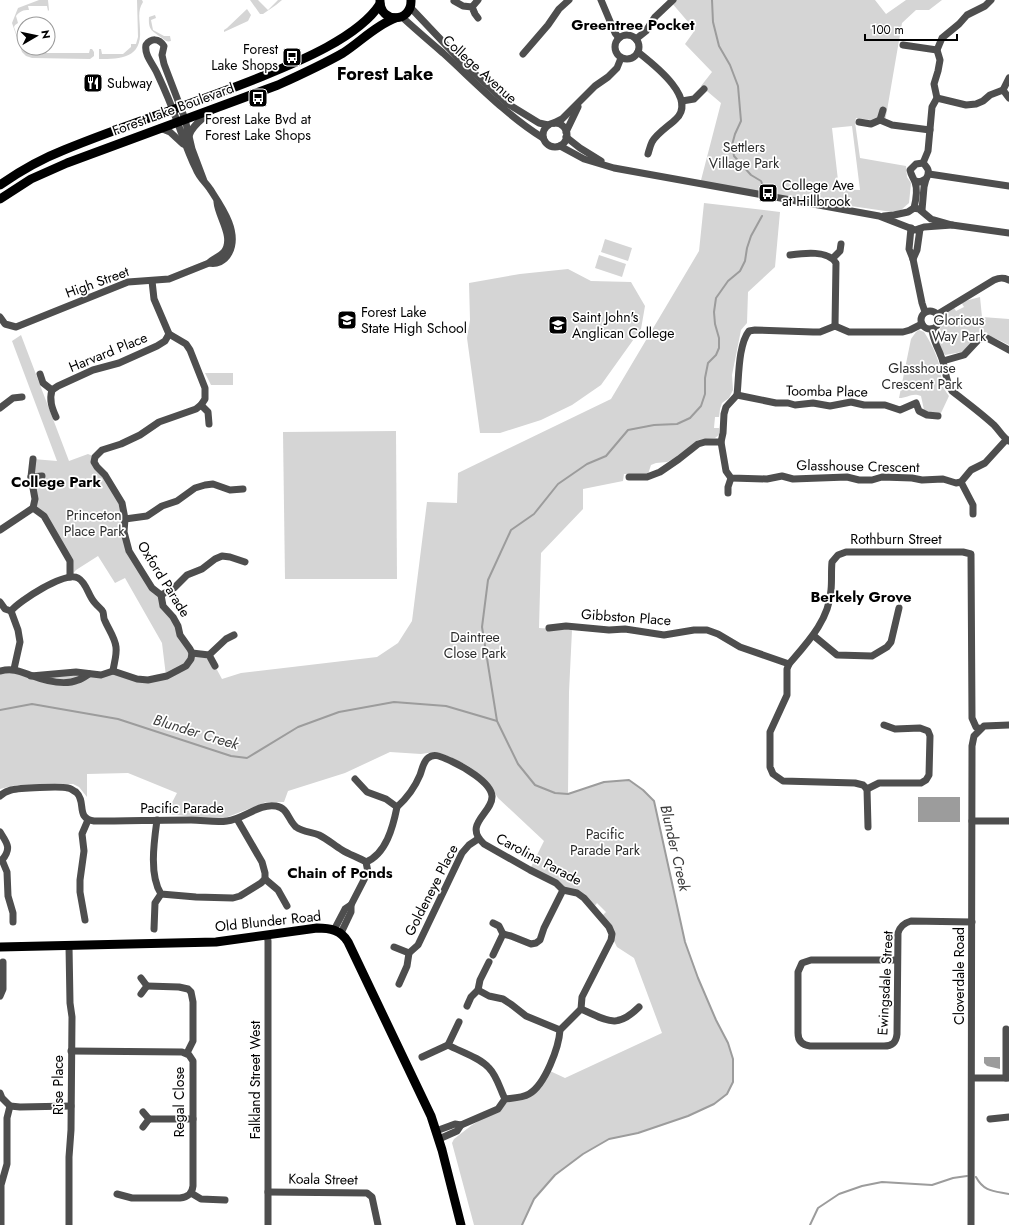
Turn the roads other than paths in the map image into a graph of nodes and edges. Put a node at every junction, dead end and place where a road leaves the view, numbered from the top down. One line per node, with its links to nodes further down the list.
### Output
1 (478, 0): 9 (street)
2 (569, 0): 17 (street)
3 (601, 0): 12 (street)
4 (673, 0): 13 (street)
5 (991, 0): 15 (street)
6 (454, 1): 9 (street)
7 (380, 2): 10 (main road); 28 (main road, Forest Lake Boulevard)
8 (411, 2): 10 (main road); 34 (street, College Avenue)
9 (472, 7): 11 (street)
10 (398, 18): 29 (main road, Forest Lake Boulevard); 39 (street, College Avenue)
11 (478, 18)
12 (619, 38): 13 (street); 20 (street)
13 (636, 39): 16 (street)
14 (903, 45): 15 (street)
15 (937, 50): 24 (street)
16 (638, 52): 20 (street); 26 (street)
17 (523, 54)
18 (162, 55): 19 (street); 19 (street); 28 (street)
19 (149, 57): 28 (street)
20 (621, 58): 27 (street)
21 (1009, 78): 23 (street)
22 (704, 89): 26 (street)
23 (1003, 90): 24 (street); 25 (street)
24 (938, 98): 36 (street)
25 (1009, 98)
26 (682, 101): 42 (street)
27 (581, 102): 34 (street); 37 (street)
28 (177, 109): 32 (street, High Street); 48 (main road, Forest Lake Boulevard)
29 (212, 109): 32 (main road, Forest Lake Boulevard); 38 (street)
30 (883, 110): 31 (street)
31 (880, 120): 33 (street); 36 (street)
32 (181, 121): 35 (main road, Forest Lake Boulevard); 38 (street, High Street); 40 (street, High Street)
33 (859, 122)
34 (551, 124): 37 (street, College Avenue); 39 (street)
35 (160, 128): 40 (street); 50 (main road, Forest Lake Boulevard)
36 (930, 130): 43 (street)
37 (566, 134): 41 (street); 44 (street, College Avenue)
38 (189, 136): 46 (street, High Street)
39 (543, 138): 41 (street, College Avenue)
40 (185, 145): 46 (street, High Street)
41 (560, 146): 44 (street, College Avenue)
42 (648, 154)
43 (923, 163): 45 (street); 47 (street)
44 (614, 168): 53 (street, College Avenue)
45 (928, 176): 47 (street); 49 (street); 52 (street)
46 (204, 181): 62 (street, High Street)
47 (915, 181): 51 (street)
48 (0, 185)
49 (1009, 186)
50 (0, 199)
51 (911, 210): 52 (street, College Avenue); 53 (street, College Avenue); 55 (street)
52 (924, 212): 54 (street, College Avenue); 56 (street)
53 (879, 216): 55 (street, College Avenue)
54 (952, 225): 56 (street, College Avenue); 57 (street, College Avenue)
55 (910, 227): 56 (street, College Avenue); 61 (street)
56 (922, 228): 61 (street)
57 (1009, 233)
58 (841, 244): 60 (street)
59 (790, 255): 60 (street)
60 (833, 258): 68 (street)
61 (913, 259): 64 (street)
62 (152, 280): 66 (street, High Street); 70 (street)
63 (1009, 280): 65 (street)
64 (926, 312): 65 (street); 67 (street)
65 (938, 314): 69 (street)
66 (0, 317)
67 (922, 324): 68 (street); 69 (street)
68 (835, 326): 75 (street)
69 (932, 329): 72 (street)
70 (169, 334): 74 (street, Harvard Place); 77 (street)
71 (1009, 350): 72 (street)
72 (943, 360): 82 (street)
73 (40, 374): 74 (street)
74 (52, 390): 80 (street)
75 (737, 396): 79 (street, Toomba Place); 83 (street)
76 (22, 397): 78 (street)
77 (202, 405): 81 (street); 94 (street, Oxford Parade)
78 (0, 408)
79 (938, 416)
80 (56, 417)
81 (209, 424)
82 (1008, 440): 89 (street)
83 (721, 442): 87 (street); 88 (street)
84 (33, 459): 86 (street)
85 (42, 476): 86 (street)
86 (31, 477): 92 (street)
87 (629, 477)
88 (731, 478): 89 (street, Glasshouse Crescent); 91 (street)
89 (961, 482): 93 (street)
90 (243, 489): 94 (street)
91 (728, 493)
92 (33, 508): 95 (street); 97 (street)
93 (973, 514)
94 (125, 519): 98 (street, Oxford Parade)
95 (0, 530)
96 (245, 562): 98 (street)
97 (70, 577): 101 (street); 111 (street)
98 (161, 595): 105 (street, Oxford Parade)
99 (0, 602): 101 (street)
100 (899, 608): 104 (street)
101 (11, 611): 109 (street)
102 (549, 628): 107 (street, Gibbston Place)
103 (234, 635): 106 (street)
104 (814, 636): 107 (street, Rothburn Street); 114 (street, Rothburn Street)
105 (192, 653): 106 (street); 111 (street)
106 (209, 654): 108 (street)
107 (789, 664): 116 (street)
108 (215, 666)
109 (14, 669): 110 (street); 111 (street)
110 (0, 671)
111 (113, 672)
112 (884, 725): 116 (street)
113 (1009, 725): 114 (street)
114 (980, 729): 122 (street, Cloverdale Road)
115 (355, 779): 118 (street)
116 (867, 789): 124 (street)
117 (0, 796): 120 (street)
118 (397, 807): 126 (street, Carolina Parade); 128 (street, Carolina Parade)
119 (237, 819): 121 (street, Pacific Parade); 128 (street, Pacific Parade); 129 (street)
120 (88, 820): 121 (street, Pacific Parade); 133 (street)
121 (157, 820): 131 (street)
122 (972, 821): 123 (street); 135 (street, Cloverdale Road)
123 (1009, 822)
124 (868, 827)
125 (0, 832): 127 (street)
126 (478, 839): 130 (street, Carolina Parade); 144 (street, Goldeneye Place)
127 (1, 860): 134 (street)
128 (366, 862): 138 (street)
129 (265, 879): 131 (street); 132 (street)
130 (564, 890): 139 (street); 157 (street, Carolina Parade)
131 (161, 894): 137 (street)
132 (287, 906)
133 (85, 920)
134 (13, 922)
135 (972, 922): 146 (street, Ewingsdale Street); 165 (street, Cloverdale Road)
136 (493, 923): 139 (street)
137 (154, 929)
138 (338, 931): 140 (main road, Old Blunder Road); 177 (main road)
139 (503, 934): 145 (street)
140 (267, 935): 141 (main road, Old Blunder Road); 178 (street, Falkland Street West)
141 (69, 946): 143 (main road, Old Blunder Road); 162 (street, Rise Place)
142 (394, 946): 144 (street, Goldeneye Place)
143 (0, 947)
144 (409, 954): 150 (street, Goldeneye Place)
145 (492, 955)
146 (897, 960): 146 (street, Ewingsdale Street)
147 (3, 962): 154 (street)
148 (489, 962): 152 (street)
149 (141, 978): 151 (street)
150 (399, 984)
151 (147, 986): 153 (street); 163 (street)
152 (478, 990): 155 (street); 160 (street)
153 (140, 994)
154 (0, 996)
155 (467, 1006)
156 (640, 1007): 157 (street)
157 (580, 1009): 160 (street, Carolina Parade)
158 (459, 1022): 161 (street)
159 (1006, 1029): 166 (street)
160 (560, 1030): 168 (street)
161 (448, 1045): 164 (street); 168 (street)
162 (72, 1051): 163 (street, Regal Close); 170 (street, Rise Place)
163 (187, 1053): 175 (street, Regal Close)
164 (422, 1057)
165 (972, 1078): 166 (street); 187 (street, Cloverdale Road)
166 (1008, 1078)
167 (0, 1093): 169 (street)
168 (505, 1099): 177 (street)
169 (10, 1106): 170 (street); 182 (street)
170 (71, 1106): 183 (street, Rise Place)
171 (143, 1112): 174 (street)
172 (1009, 1117): 173 (street)
173 (990, 1119)
174 (149, 1120): 175 (street); 176 (street)
175 (193, 1120): 179 (street, Regal Close)
176 (143, 1127)
177 (438, 1135): 186 (main road)
178 (268, 1192): 184 (street, Falkland Street West); 185 (street, Koala Street)
179 (191, 1193): 180 (street); 181 (street)
180 (117, 1194)
181 (225, 1200)
182 (1, 1225)
183 (69, 1225)
184 (268, 1225)
185 (378, 1225)
186 (461, 1225)
187 (971, 1225)

